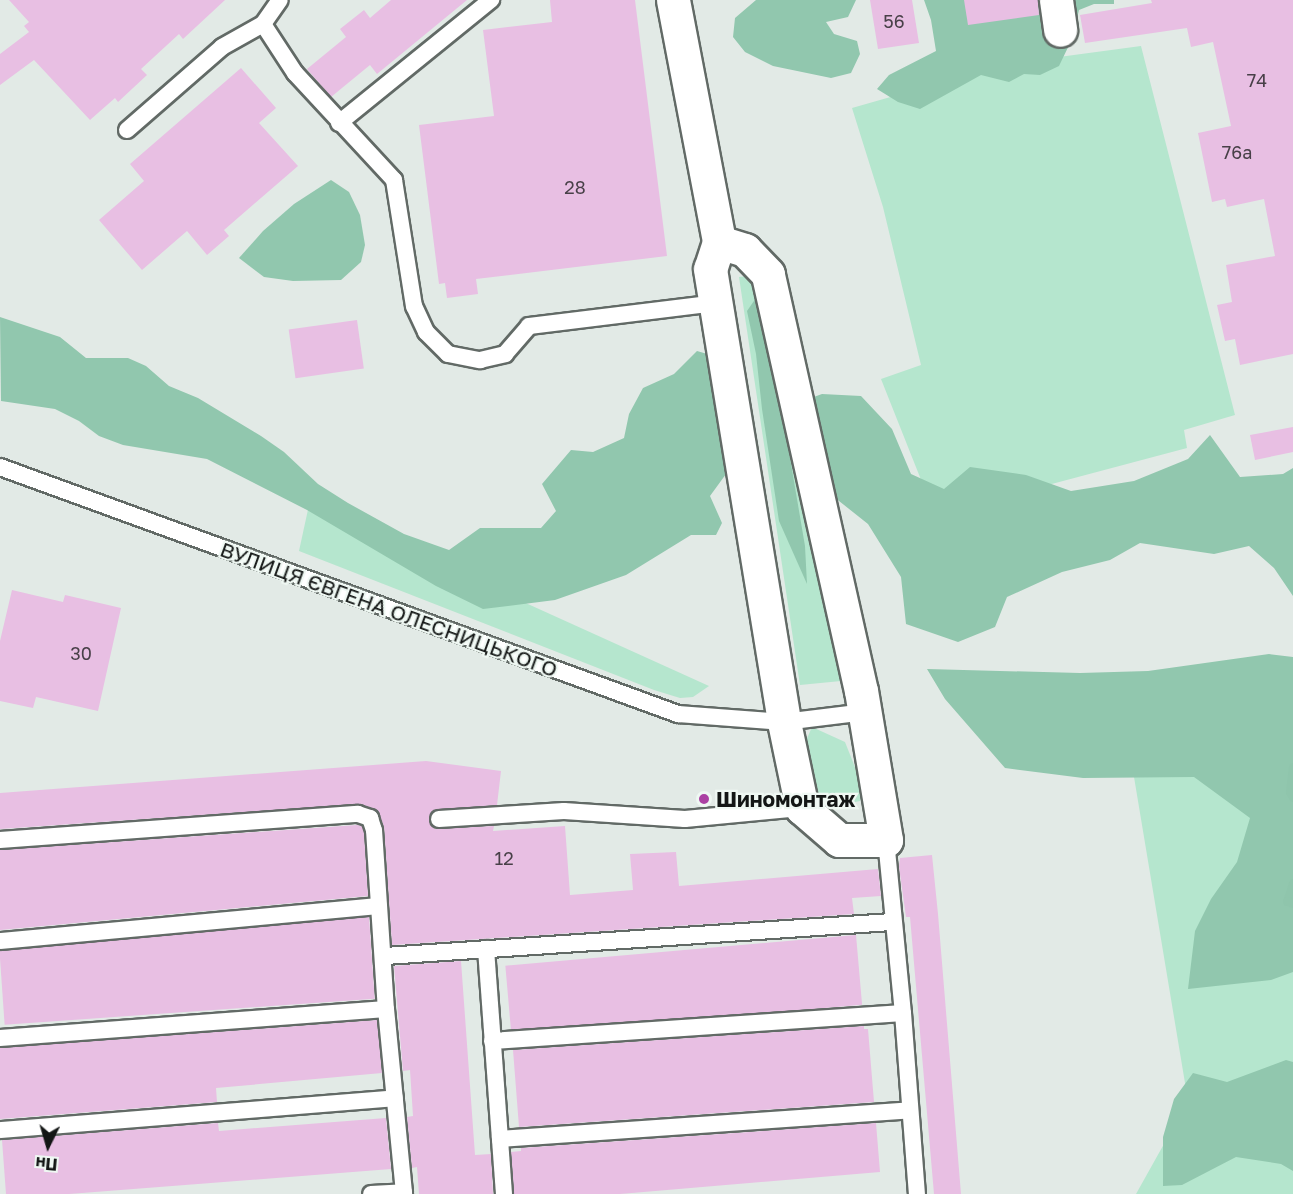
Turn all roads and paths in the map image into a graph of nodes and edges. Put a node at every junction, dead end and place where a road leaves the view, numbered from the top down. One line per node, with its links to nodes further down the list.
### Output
1 (280, 0): 4 (lane)
2 (491, 0): 5 (lane)
3 (673, 0): 7 (street)
4 (263, 24): 5 (lane); 6 (lane)
5 (339, 123): 8 (lane)
6 (127, 130)
7 (719, 242): 8 (street); 10 (street)
8 (716, 303): 11 (street)
9 (0, 467): 11 (lane, ВУЛИЦЯ ЄВГЕНА ОЛЕСНИЦЬКОГО)
10 (865, 712): 11 (lane, ВУЛИЦЯ ЄВГЕНА ОЛЕСНИЦЬКОГО); 15 (street)
11 (784, 722): 12 (street)
12 (802, 808): 13 (lane); 15 (street)
13 (439, 819)
14 (0, 840): 16 (lane)
15 (885, 840): 17 (lane)
16 (378, 906): 18 (lane); 20 (lane)
17 (892, 922): 19 (lane); 22 (lane)
18 (0, 941)
19 (486, 949): 20 (lane); 24 (lane)
20 (384, 956): 21 (lane)
21 (386, 1010): 23 (lane); 25 (lane)
22 (903, 1013): 24 (lane); 26 (lane)
23 (0, 1038)
24 (492, 1041): 28 (lane)
25 (395, 1098): 27 (lane); 29 (lane)
26 (910, 1110): 28 (lane); 32 (lane)
27 (0, 1130)
28 (500, 1139): 31 (lane)
29 (404, 1193): 30 (lane)
30 (371, 1194)
31 (504, 1194)
32 (917, 1194)

